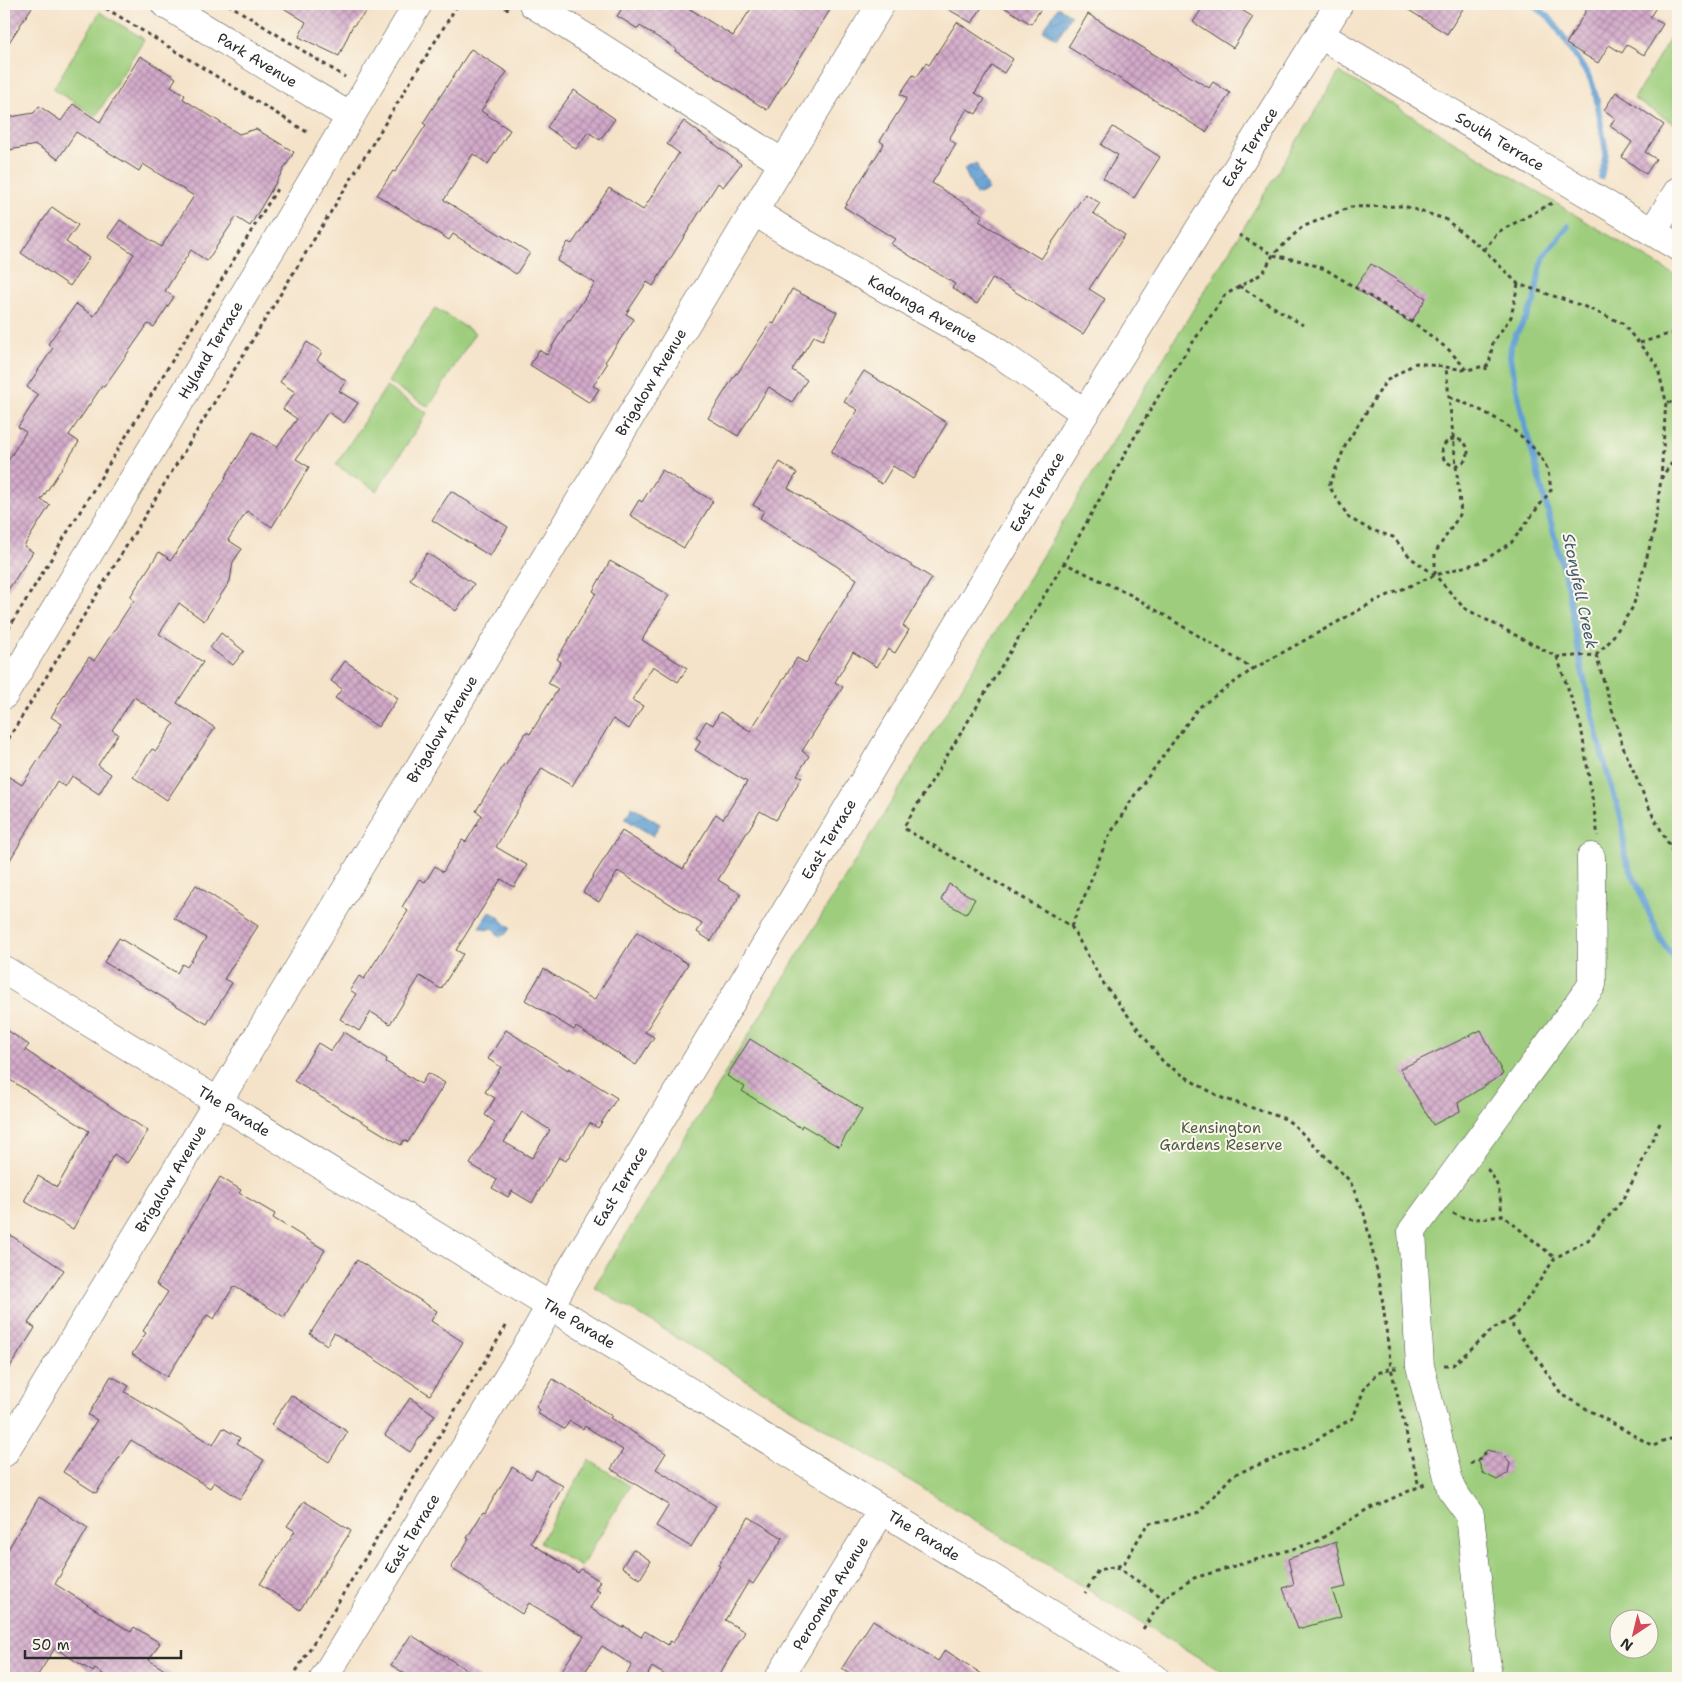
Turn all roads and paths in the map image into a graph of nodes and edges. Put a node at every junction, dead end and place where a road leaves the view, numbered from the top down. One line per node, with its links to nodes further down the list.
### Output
1 (99, 4): 10 (path)
2 (165, 4): 10 (street, Park Avenue)
3 (228, 4): 10 (path)
4 (418, 4): 10 (street, Hyland Terrace)
5 (458, 4): 45 (path)
6 (533, 4): 11 (street)
7 (881, 4): 11 (street, Brigalow Avenue)
8 (1339, 4): 9 (street, East Terrace)
9 (1320, 35): 13 (street, South Terrace); 33 (street, East Terrace)
10 (339, 109): 44 (street, Hyland Terrace)
11 (783, 163): 15 (street, Brigalow Avenue)
12 (279, 185): 40 (path)
13 (1581, 188): 16 (street, South Terrace); 19 (path)
14 (1678, 192): 16 (street)
15 (754, 212): 33 (street, Kadonga Avenue); 50 (street, Brigalow Avenue)
16 (1653, 231): 18 (street, South Terrace)
17 (1239, 234): 20 (path)
18 (1678, 247)
19 (1484, 250): 20 (path); 21 (path)
20 (1273, 255): 22 (path); 28 (path)
21 (1518, 284): 25 (path); 26 (path)
22 (1239, 286): 23 (path); 38 (path)
23 (1303, 325)
24 (1678, 331): 25 (path)
25 (1640, 343): 31 (path)
26 (1486, 366): 28 (path); 29 (path)
27 (1446, 368): 28 (path); 30 (path); 39 (path)
28 (1467, 370)
29 (1486, 374)
30 (1449, 398): 34 (path); 39 (path)
31 (1666, 401): 32 (path); 37 (path)
32 (1678, 405)
33 (1085, 413): 56 (street, East Terrace)
34 (1453, 438): 36 (path); 36 (path); 36 (path)
35 (1678, 456): 37 (path)
36 (1456, 464): 39 (path)
37 (1661, 479): 41 (path)
38 (1064, 563): 43 (path); 48 (path)
39 (1435, 575): 42 (path); 43 (path)
40 (4, 636)
41 (1596, 655): 42 (path); 47 (path)
42 (1557, 657): 46 (path)
43 (1253, 669): 48 (path)
44 (4, 695)
45 (4, 746)
46 (1595, 847): 59 (street)
47 (1678, 861)
48 (1071, 926): 60 (path)
49 (4, 970): 50 (street, The Parade)
50 (217, 1101): 56 (street, The Parade); 62 (street, Brigalow Avenue)
51 (1660, 1123): 55 (path)
52 (1483, 1165): 54 (path)
53 (1446, 1208): 54 (path)
54 (1502, 1215): 55 (path)
55 (1556, 1258): 57 (path)
56 (550, 1306): 65 (street, The Parade); 71 (street, East Terrace)
57 (1512, 1319): 59 (path); 61 (path)
58 (508, 1323): 70 (path)
59 (1420, 1366): 60 (path); 63 (street)
60 (1391, 1368): 64 (path); 66 (path)
61 (1678, 1436)
62 (4, 1453)
63 (1446, 1474): 64 (path); 74 (street)
64 (1419, 1487): 68 (path)
65 (882, 1510): 72 (street, Peroomba Avenue); 73 (street, The Parade)
66 (1116, 1567): 67 (path); 68 (path)
67 (1085, 1593)
68 (1165, 1598): 69 (path)
69 (1143, 1629)
70 (292, 1678)
71 (324, 1678)
72 (779, 1678)
73 (1154, 1678)
74 (1488, 1678)

